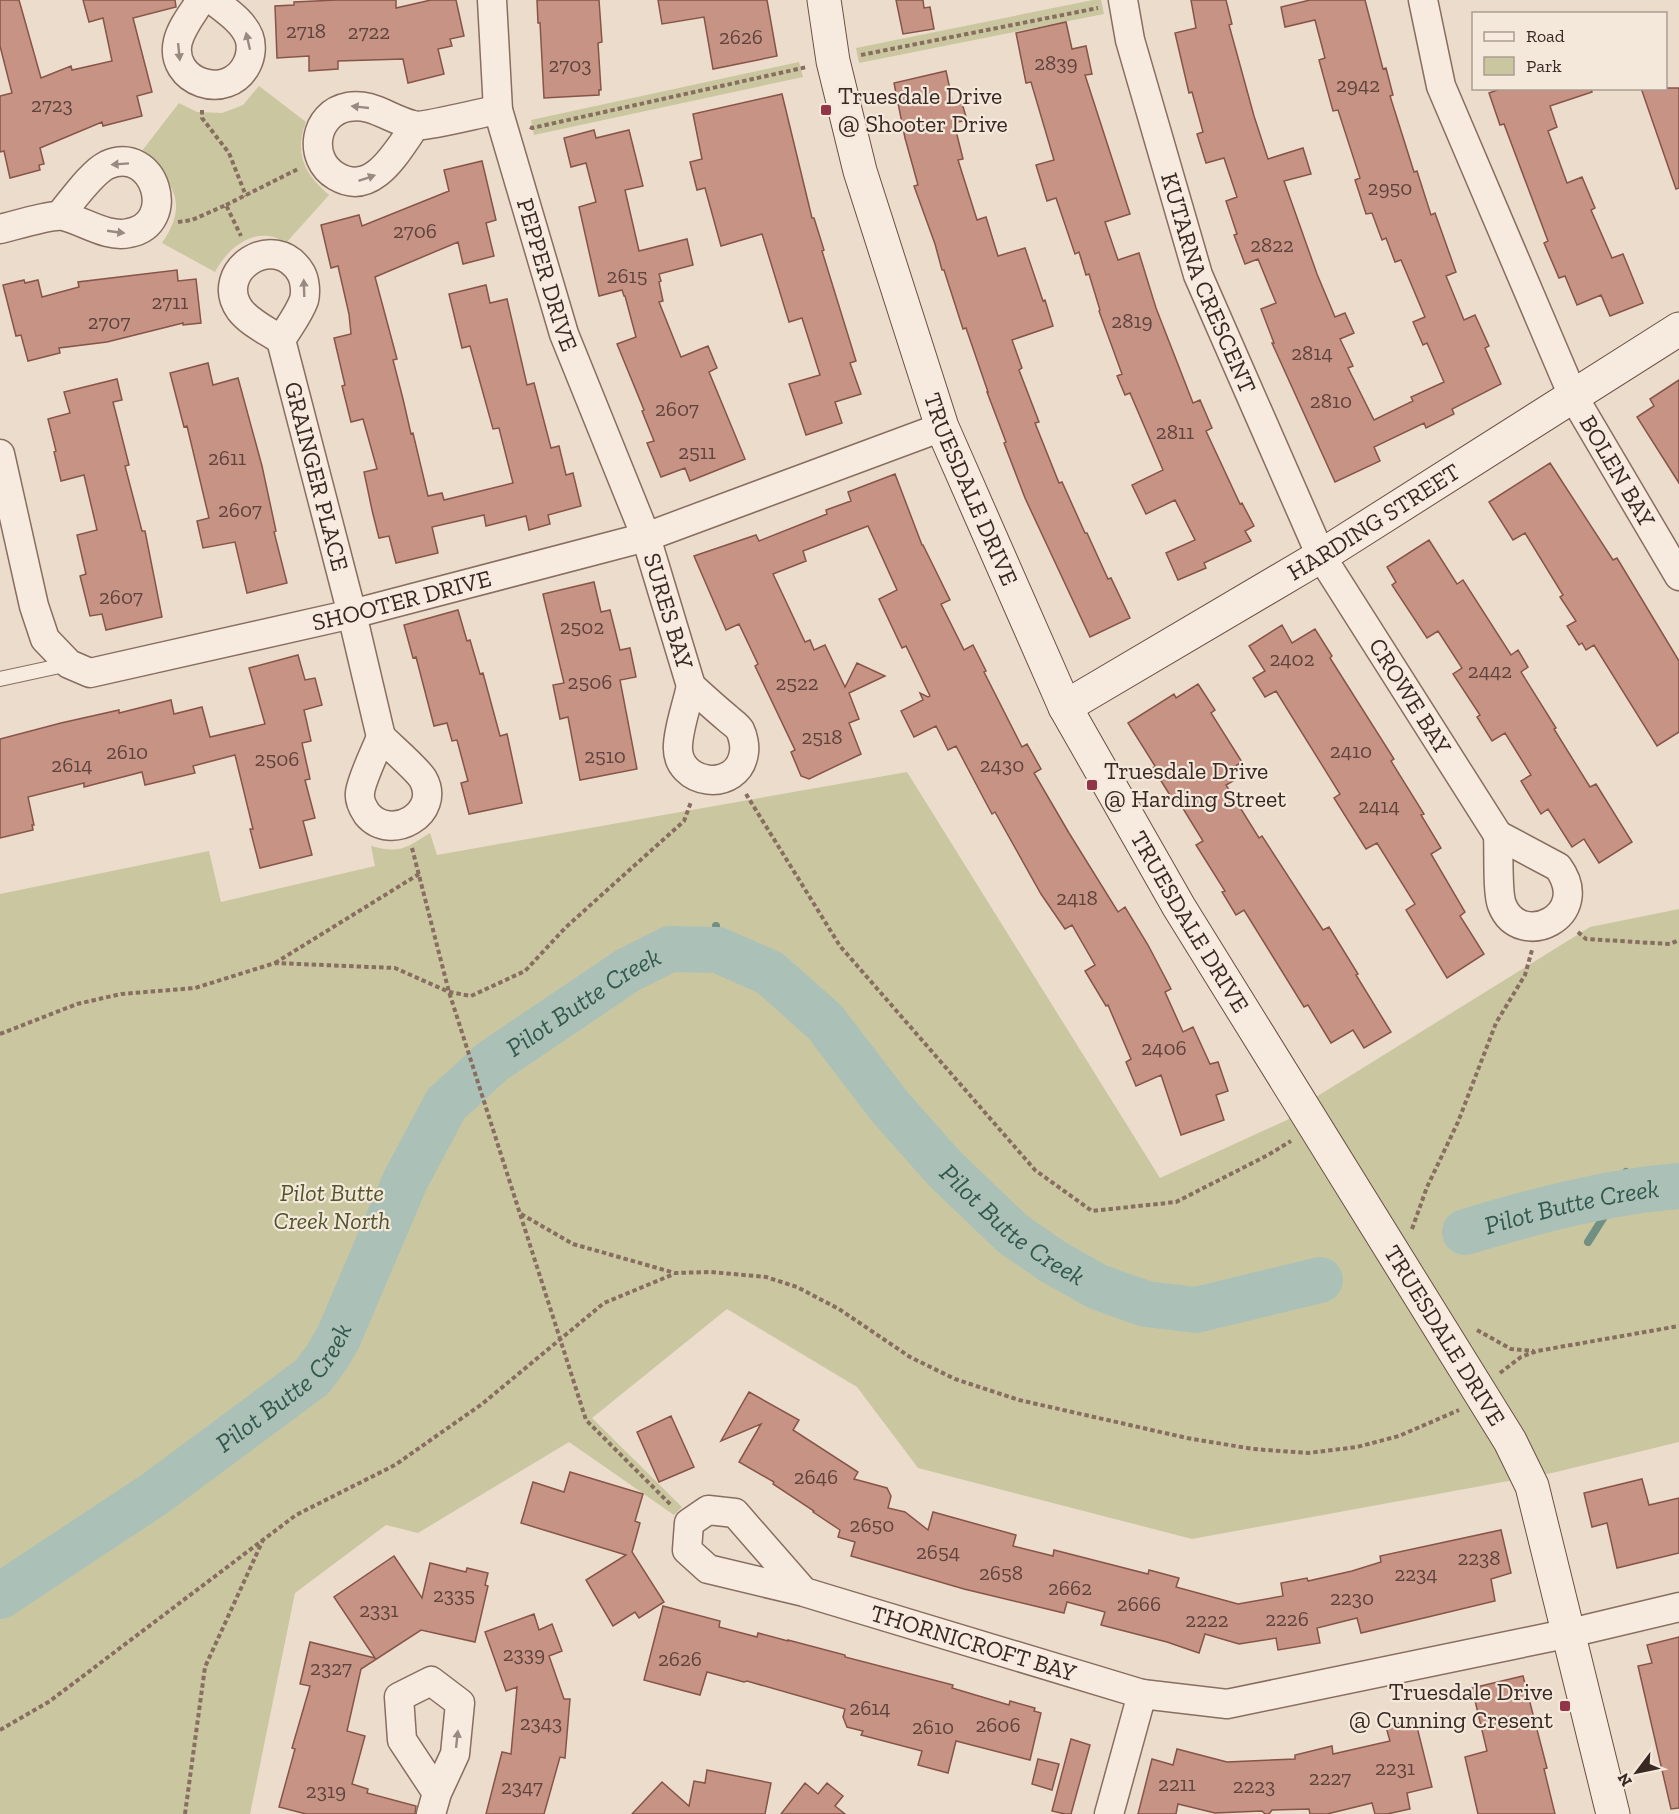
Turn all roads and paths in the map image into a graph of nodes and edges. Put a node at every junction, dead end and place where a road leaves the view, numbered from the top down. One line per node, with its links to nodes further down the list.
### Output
1 (201, 0): 9 (street, one-way to 9)
2 (213, 0): 9 (street, one-way to 2)
3 (492, 0): 10 (street, PEPPER DRIVE)
4 (824, 0): 22 (street, TRUESDALE DRIVE)
5 (1423, 0): 21 (street)
6 (1123, 1): 7 (path); 25 (street, KUTARNA CRESCENT)
7 (857, 56)
8 (801, 68): 10 (path)
9 (200, 83): 13 (path)
10 (498, 110): 11 (street); 24 (street, PEPPER DRIVE)
11 (415, 126): 12 (street, one-way to 11); 12 (street, one-way to 12)
12 (320, 157): 13 (path)
13 (246, 196): 14 (path)
14 (226, 205): 16 (path); 18 (path)
15 (60, 215): 16 (street, one-way to 16); 16 (street, one-way to 15); 17 (street)
16 (150, 221)
17 (0, 229)
18 (252, 258): 20 (street); 20 (street, one-way to 18)
19 (1679, 329): 21 (street, HARDING STREET)
20 (281, 340): 27 (street, GRAINGER PLACE)
21 (1573, 396): 25 (street, HARDING STREET); 26 (street, BOLEN BAY)
22 (942, 427): 24 (street, SHOOTER DRIVE); 31 (street, TRUESDALE DRIVE)
23 (0, 454): 28 (street)
24 (646, 537): 27 (street, SHOOTER DRIVE); 30 (street, SURES BAY)
25 (1321, 555): 31 (street, HARDING STREET); 36 (street, CROWE BAY)
26 (1679, 576)
27 (352, 614): 28 (street, SHOOTER DRIVE); 32 (street, GRAINGER PLACE)
28 (69, 664): 29 (lane)
29 (0, 679)
30 (692, 686): 33 (street, SURES BAY); 34 (street, SURES BAY)
31 (1065, 707): 43 (street, TRUESDALE DRIVE)
32 (381, 737): 35 (street); 35 (street)
33 (732, 774): 34 (street); 43 (path)
34 (700, 779): 41 (path)
35 (405, 824): 37 (path)
36 (1498, 835): 38 (street, CROWE BAY); 38 (street, CROWE BAY)
37 (419, 873): 40 (path); 41 (path)
38 (1549, 922): 39 (path); 45 (path)
39 (1679, 940)
40 (275, 963): 41 (path); 42 (path)
41 (449, 992): 44 (path)
42 (0, 1034)
43 (1315, 1126): 45 (street, TRUESDALE DRIVE)
44 (521, 1214): 46 (path); 49 (path)
45 (1389, 1247): 48 (street, TRUESDALE DRIVE)
46 (675, 1273): 49 (path); 52 (path)
47 (1679, 1326): 50 (path)
48 (1443, 1334): 50 (path); 57 (street, TRUESDALE DRIVE)
49 (560, 1338): 53 (path); 54 (path)
50 (1537, 1352): 51 (path)
51 (1497, 1375)
52 (1461, 1409)
53 (689, 1523): 55 (street, THORNICROFT BAY); 55 (street)
54 (263, 1539): 59 (path); 60 (path)
55 (804, 1592): 58 (street, THORNICROFT BAY)
56 (1679, 1607): 57 (street, THORNICROFT BAY)
57 (1570, 1633): 58 (street, THORNICROFT BAY); 62 (street, TRUESDALE DRIVE)
58 (1142, 1694): 61 (street)
59 (0, 1730)
60 (184, 1814)
61 (1109, 1814)
62 (1613, 1814)

